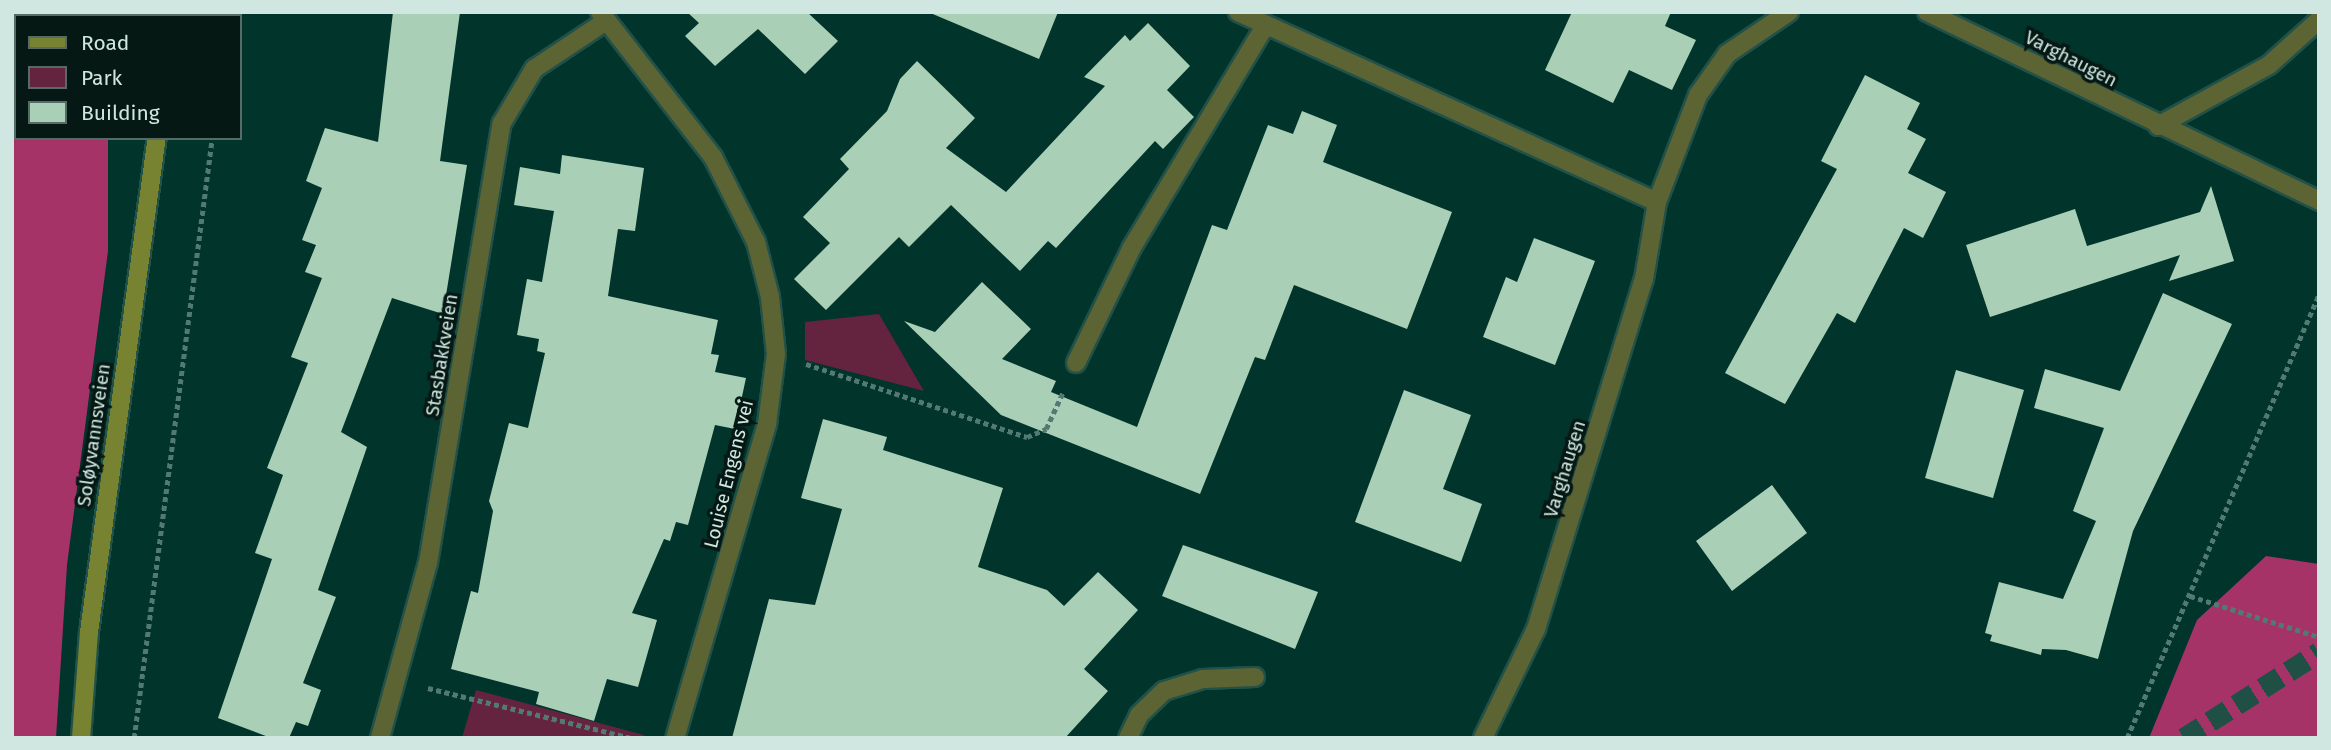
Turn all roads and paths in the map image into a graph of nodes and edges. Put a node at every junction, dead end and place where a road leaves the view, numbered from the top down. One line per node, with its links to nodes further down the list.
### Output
1 (1238, 12): 6 (street)
2 (1789, 12): 11 (street, Varghaugen)
3 (1927, 12): 7 (street, Varghaugen)
4 (603, 16): 13 (street, Louise Engens vei); 18 (street, Stasbakkveien)
5 (2319, 20): 7 (street)
6 (1264, 28): 11 (street); 14 (street)
7 (2158, 127): 10 (street, Varghaugen)
8 (158, 140): 19 (street, Soløyvannsveien)
9 (212, 140): 20 (path)
10 (2319, 201)
11 (1657, 202): 25 (street, Varghaugen)
12 (2319, 295): 15 (path)
13 (776, 354): 14 (path); 23 (street, Louise Engens vei)
14 (1076, 363)
15 (2190, 596): 16 (path); 26 (path)
16 (2319, 637)
17 (1255, 677): 24 (street)
18 (396, 682): 21 (street, Stasbakkveien); 22 (path)
19 (81, 738)
20 (134, 738)
21 (380, 738)
22 (631, 738)
23 (675, 738)
24 (1128, 738)
25 (1483, 738)
26 (2127, 738)

